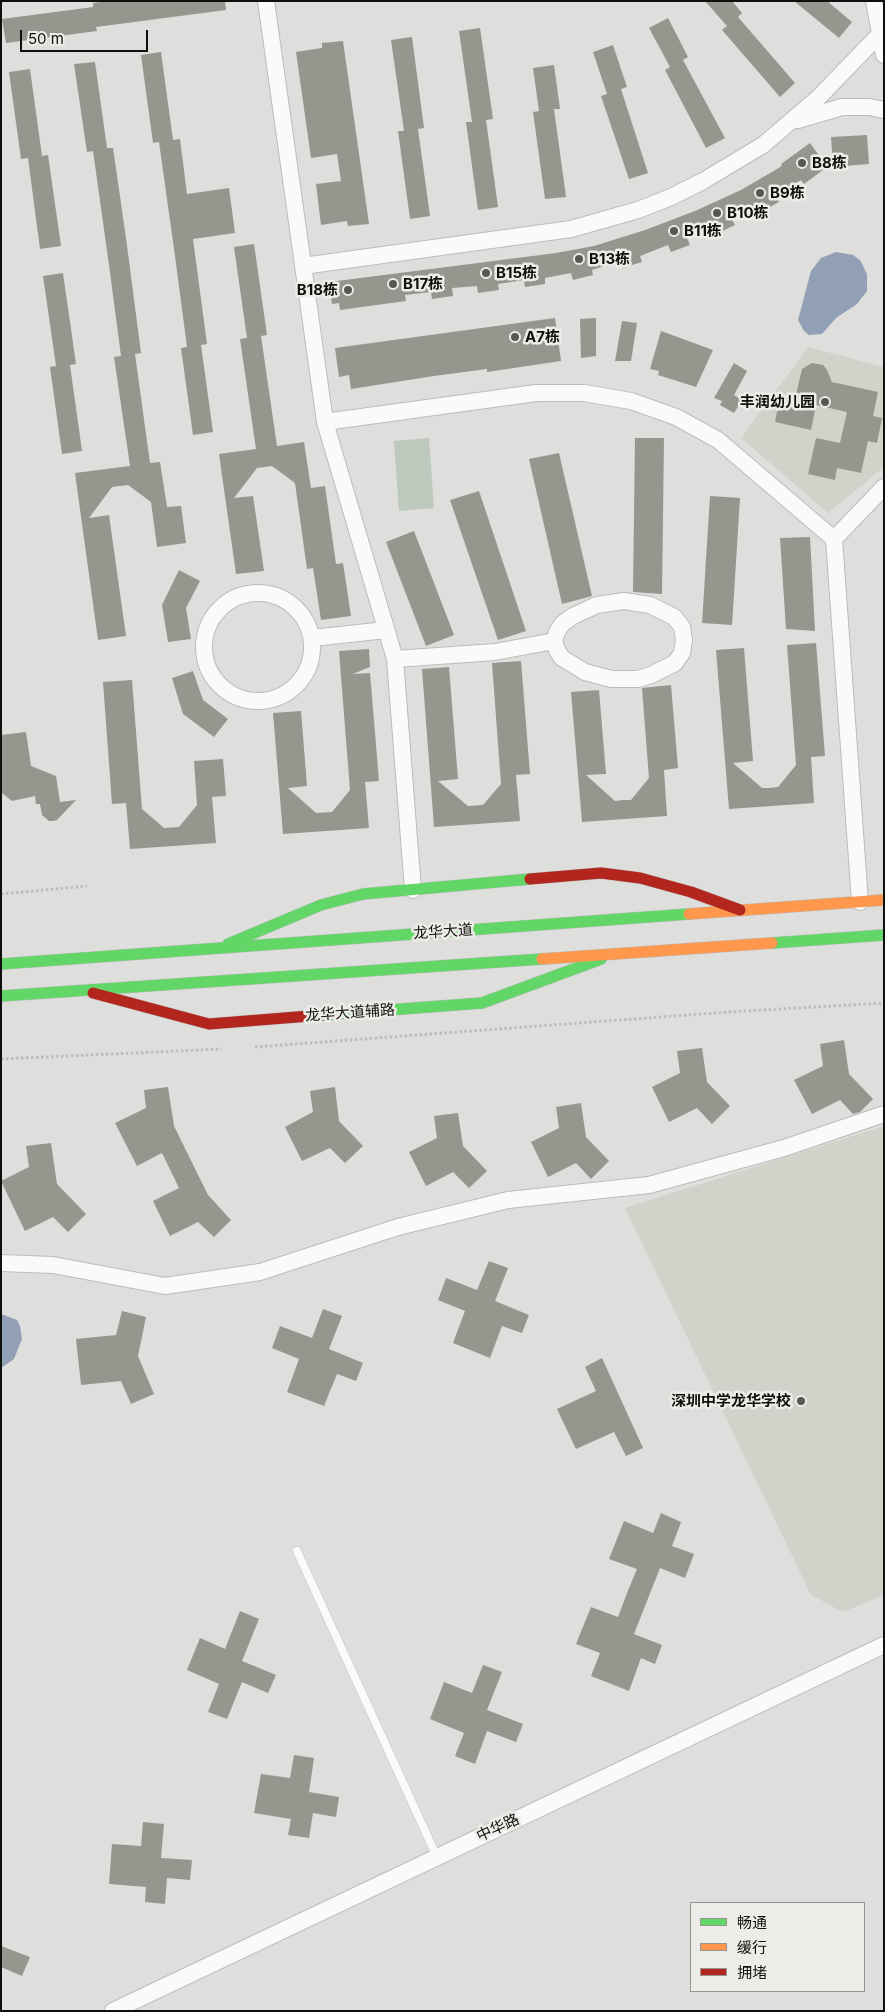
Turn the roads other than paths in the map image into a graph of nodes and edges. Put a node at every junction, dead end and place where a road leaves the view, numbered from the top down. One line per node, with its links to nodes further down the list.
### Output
1 (266, 1): 7 (street)
2 (874, 1): 3 (street)
3 (878, 36): 4 (street); 6 (street)
4 (884, 55)
5 (884, 110): 6 (street)
6 (791, 122): 7 (street)
7 (303, 266): 8 (street)
8 (325, 422): 10 (street); 11 (street)
9 (884, 487): 10 (street)
10 (834, 539): 17 (street)
11 (386, 630): 12 (street); 14 (street)
12 (312, 638): 12 (street)
13 (554, 641): 13 (street); 14 (street)
14 (395, 659): 15 (street)
15 (413, 890): 18 (main road); 20 (main road)
16 (884, 900): 17 (main road, 龙华大道)
17 (860, 902): 18 (main road, 龙华大道)
18 (743, 911): 20 (main road, 龙华大道)
19 (884, 935): 22 (main road)
20 (218, 948): 23 (main road, 龙华大道)
21 (7, 952): 23 (main road)
22 (617, 954): 25 (main road); 25 (main road, 龙华大道辅路)
23 (45, 961): 24 (main road, 龙华大道)
24 (1, 964)
25 (80, 990): 26 (main road)
26 (1, 996)
27 (884, 1114): 28 (street)
28 (1, 1263)
29 (296, 1551): 31 (lane)
30 (884, 1645): 31 (street, 中华路)
31 (437, 1857): 32 (street, 中华路)
32 (113, 2011)

